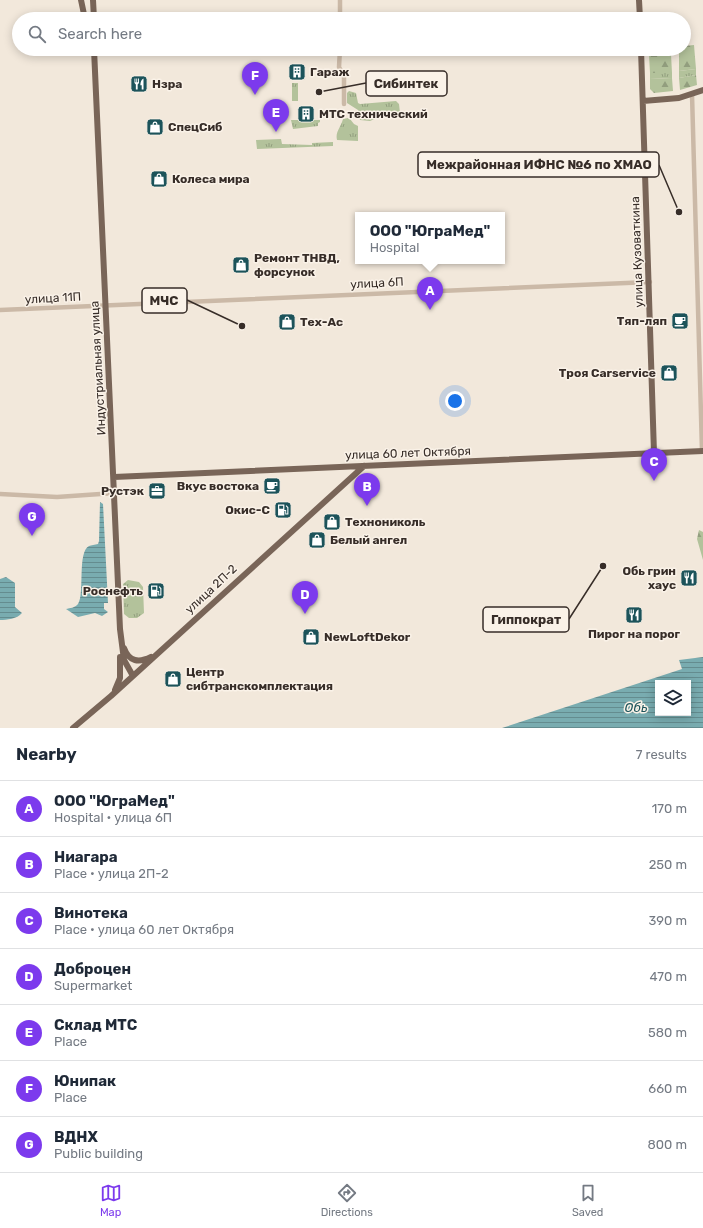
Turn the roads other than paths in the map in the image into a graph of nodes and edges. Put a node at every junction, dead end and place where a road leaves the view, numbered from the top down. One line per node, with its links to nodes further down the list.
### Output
1 (81, 0): 5 (main road)
2 (93, 0): 6 (main road)
3 (340, 0): 7 (street)
4 (639, 0): 8 (main road)
5 (84, 12)
6 (94, 12)
7 (340, 12)
8 (640, 12)
9 (94, 56): 17 (main road, Индустриальная улица)
10 (340, 56): 15 (street)
11 (641, 56): 14 (main road, улица Кузоваткина)
12 (703, 90): 13 (main road)
13 (692, 94): 14 (main road); 19 (street)
14 (643, 101): 16 (main road, улица Кузоваткина)
15 (344, 104)
16 (650, 282): 17 (street, улица 6П); 20 (main road, улица Кузоваткина)
17 (106, 305): 18 (street, улица 11П); 22 (main road, Индустриальная улица)
18 (0, 310)
19 (703, 451): 20 (main road, улица 60 лет Октября)
20 (654, 453): 21 (main road, улица 60 лет Октября)
21 (364, 466): 22 (main road, улица 60 лет Октября); 26 (main road, улица 2П-2)
22 (114, 477): 23 (main road, Индустриальная улица)
23 (115, 493): 24 (street); 25 (main road, Индустриальная улица)
24 (0, 494)
25 (120, 629): 26 (main road); 27 (main road, Индустриальная улица); 28 (main road)
26 (158, 653): 27 (main road, улица 2П-2)
27 (133, 676): 28 (main road, улица 2П-2)
28 (111, 696): 29 (main road, улица 2П-2)
29 (73, 728)

